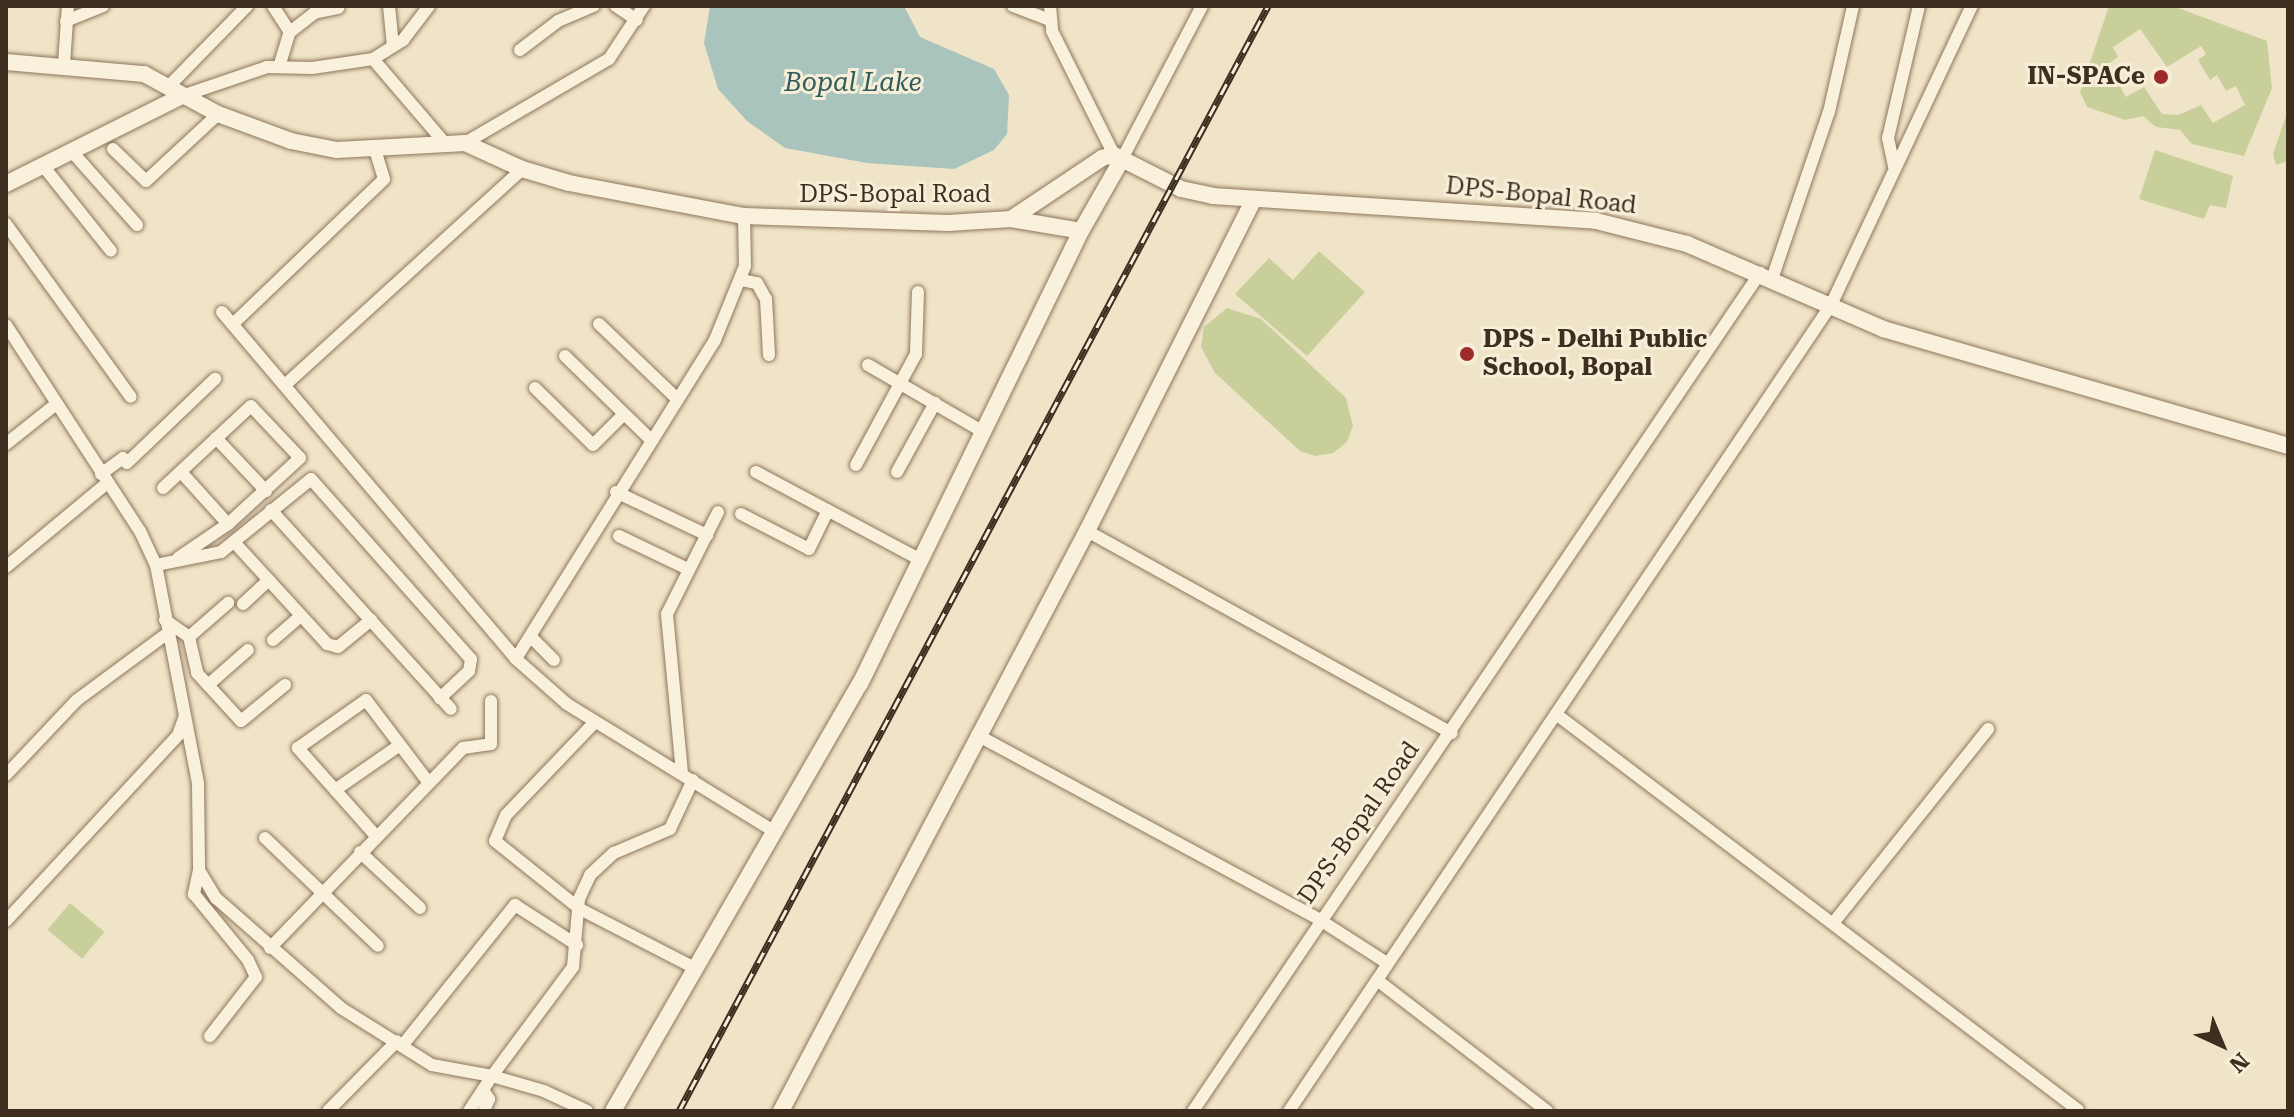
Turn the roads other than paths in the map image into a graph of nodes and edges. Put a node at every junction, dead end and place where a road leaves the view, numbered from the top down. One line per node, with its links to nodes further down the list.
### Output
1 (68, 6): 19 (street)
2 (103, 6): 19 (street)
3 (247, 6): 27 (street)
4 (273, 6): 20 (street)
5 (389, 6): 21 (street)
6 (429, 6): 21 (street)
7 (594, 6): 22 (street)
8 (616, 6): 17 (street)
9 (644, 6): 17 (street)
10 (1013, 6): 18 (street)
11 (1050, 6): 18 (street)
12 (1202, 6): 34 (street)
13 (1853, 6): 46 (street)
14 (1919, 6): 35 (street)
15 (1972, 6): 35 (street)
16 (338, 8): 20 (street)
17 (637, 20): 30 (street)
18 (1049, 20): 34 (street)
19 (66, 21): 25 (street)
20 (290, 32): 26 (street)
21 (393, 46): 23 (street)
22 (520, 50)
23 (373, 59): 26 (street); 29 (street)
24 (6, 62): 25 (street, DPS-Bopal Road)
25 (64, 64): 27 (street, DPS-Bopal Road)
26 (279, 67): 27 (street)
27 (176, 91): 28 (street, DPS-Bopal Road); 33 (street)
28 (218, 114): 31 (street); 32 (street, DPS-Bopal Road)
29 (443, 141): 30 (street, DPS-Bopal Road); 32 (street, DPS-Bopal Road)
30 (465, 143): 37 (street, DPS-Bopal Road)
31 (113, 149)
32 (375, 149): 51 (street)
33 (74, 154): 36 (street); 43 (street)
34 (1118, 157): 39 (street, DPS-Bopal Road); 41 (street, DPS-Bopal Road); 44 (street)
35 (1894, 166): 49 (street)
36 (44, 167): 38 (street); 45 (street)
37 (522, 169): 40 (street, DPS-Bopal Road); 58 (street)
38 (6, 184)
39 (1254, 199): 46 (street, DPS-Bopal Road); 84 (street)
40 (744, 216): 41 (street, DPS-Bopal Road); 47 (street)
41 (1011, 219): 44 (street)
42 (6, 224): 61 (street)
43 (137, 225)
44 (1081, 231): 66 (street)
45 (111, 251)
46 (1773, 279): 49 (street); 114 (street, DPS-Bopal Road)
47 (741, 280): 54 (street); 62 (street)
48 (918, 292): 59 (street)
49 (1831, 305): 70 (street); 110 (street)
50 (222, 312): 51 (street)
51 (233, 324): 58 (street)
52 (599, 324): 62 (street)
53 (6, 325): 64 (street)
54 (769, 355)
55 (565, 356): 65 (street)
56 (868, 365): 59 (street)
57 (215, 379): 75 (street)
58 (285, 385): 103 (street)
59 (902, 385): 63 (street); 71 (street)
60 (535, 388): 65 (street)
61 (131, 397)
62 (675, 397): 68 (street)
63 (935, 403): 66 (street); 74 (street)
64 (55, 405): 69 (street); 75 (street)
65 (624, 414): 68 (street)
66 (982, 431): 89 (street)
67 (216, 438): 72 (street); 77 (street); 77 (street)
68 (650, 439): 78 (street)
69 (6, 444)
70 (2288, 446)
71 (856, 465)
72 (181, 472): 76 (street); 83 (street)
73 (756, 472): 80 (street)
74 (897, 472)
75 (104, 478): 90 (street); 91 (street)
76 (163, 488)
77 (266, 491): 83 (street)
78 (616, 492): 85 (street); 100 (street)
79 (271, 510): 87 (street); 97 (street); 107 (street)
80 (828, 510): 82 (street); 89 (street)
81 (718, 512): 85 (street)
82 (741, 514)
83 (228, 524): 88 (street)
84 (1087, 531): 114 (street); 115 (street)
85 (707, 535): 92 (street)
86 (619, 536): 92 (street)
87 (234, 542): 88 (street); 93 (street)
88 (178, 558): 90 (street)
89 (919, 559): 121 (street)
90 (156, 565): 98 (street)
91 (6, 567)
92 (688, 569): 118 (street)
93 (269, 580): 95 (street); 96 (street)
94 (228, 603): 99 (street)
95 (243, 604)
96 (301, 616): 97 (street); 101 (street)
97 (371, 620): 107 (street)
98 (166, 626): 99 (street); 111 (street); 117 (street)
99 (189, 637): 105 (street)
100 (532, 638): 103 (street); 104 (street)
101 (273, 640)
102 (248, 650): 105 (street)
103 (516, 659): 112 (street)
104 (554, 660)
105 (208, 685): 106 (street)
106 (285, 685)
107 (440, 698): 109 (street)
108 (491, 701): 119 (street)
109 (451, 709)
110 (1556, 714): 131 (street); 135 (street)
111 (185, 716): 125 (street); 130 (street)
112 (595, 722): 118 (street); 128 (street)
113 (1988, 729): 131 (street)
114 (1452, 733): 129 (street, DPS-Bopal Road)
115 (977, 735): 129 (street); 149 (street)
116 (400, 745): 119 (street); 120 (street); 120 (street)
117 (6, 775)
118 (687, 776): 121 (street); 128 (street)
119 (429, 783): 122 (street)
120 (335, 790): 122 (street)
121 (772, 830): 136 (street)
122 (376, 836): 124 (street)
123 (265, 838): 126 (street)
124 (360, 852): 126 (street); 127 (street)
125 (199, 870): 134 (street); 138 (street)
126 (322, 893): 133 (street); 134 (street)
127 (420, 908)
128 (580, 909): 132 (street); 136 (street)
129 (1320, 920): 135 (street); 150 (street, DPS-Bopal Road)
130 (6, 921)
131 (1834, 922): 143 (street)
132 (577, 945): 139 (street); 140 (street)
133 (378, 946)
134 (270, 948): 139 (street)
135 (1387, 963): 137 (street)
136 (693, 967): 148 (street)
137 (1377, 980): 142 (street); 151 (street)
138 (210, 1036)
139 (399, 1043): 140 (street); 144 (street)
140 (492, 1076): 141 (street); 147 (street)
141 (483, 1090): 145 (street); 146 (street)
142 (1294, 1109)
143 (2078, 1110)
144 (328, 1111)
145 (469, 1111)
146 (484, 1111)
147 (587, 1111)
148 (613, 1111)
149 (781, 1111)
150 (1193, 1111)
151 (1547, 1111)

